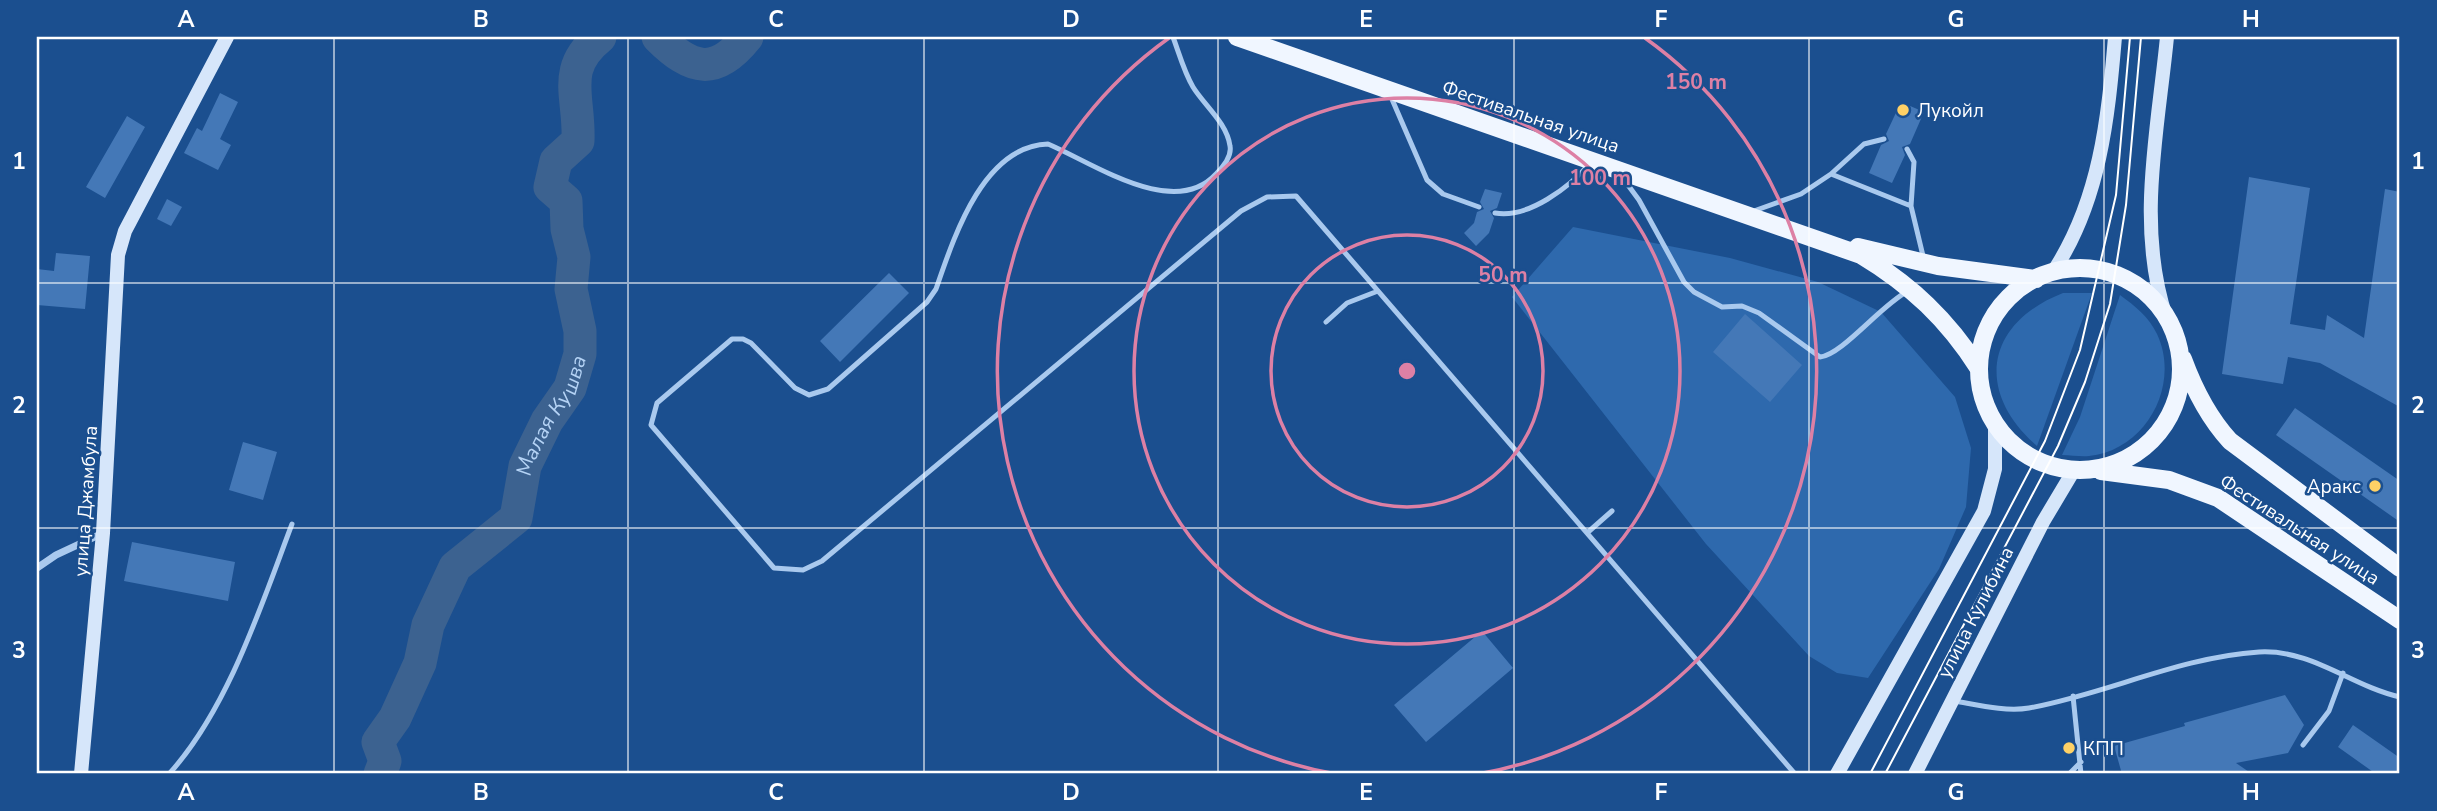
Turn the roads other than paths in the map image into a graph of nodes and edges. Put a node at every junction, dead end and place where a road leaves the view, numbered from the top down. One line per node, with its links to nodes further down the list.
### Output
1 (227, 37): 30 (street, улица Джамбула)
2 (1173, 37): 21 (lane)
3 (1237, 37): 6 (main road, Фестивальная улица)
4 (2115, 37): 18 (street)
5 (2167, 37): 22 (street)
6 (1389, 91): 9 (main road, Фестивальная улица); 13 (lane)
7 (1884, 139): 11 (lane)
8 (1907, 149): 12 (lane)
9 (1593, 160): 10 (main road, Фестивальная улица); 14 (lane)
10 (1614, 167): 15 (main road, Фестивальная улица); 20 (lane)
11 (1831, 174): 12 (lane); 15 (lane)
12 (1912, 206): 17 (lane)
13 (1479, 207)
14 (1495, 213)
15 (1747, 213): 16 (main road, Фестивальная улица)
16 (1811, 236): 17 (main road, Фестивальная улица); 20 (main road, Фестивальная улица)
17 (1925, 263): 19 (main road, Фестивальная улица)
18 (2053, 272): 19 (main road); 22 (main road)
19 (2036, 279): 25 (main road)
20 (1912, 289): 25 (main road, Фестивальная улица)
21 (1378, 291): 23 (lane); 31 (lane)
22 (2166, 317): 24 (main road)
23 (1326, 322)
24 (2178, 346): 27 (main road); 33 (main road, Фестивальная улица)
25 (1979, 369): 26 (main road)
26 (1995, 425): 27 (main road); 44 (street)
27 (2082, 470): 34 (main road, Фестивальная улица); 38 (street, улица Кулибина)
28 (1612, 511): 31 (lane)
29 (292, 524): 42 (lane)
30 (103, 533): 32 (street); 41 (street, улица Джамбула)
31 (1587, 533): 43 (lane)
32 (37, 568)
33 (2400, 568)
34 (2400, 620)
35 (2343, 673): 36 (lane); 37 (lane); 39 (lane)
36 (2073, 696): 38 (lane); 40 (lane)
37 (2400, 697)
38 (1952, 700): 45 (street, улица Кулибина)
39 (2303, 745)
40 (2081, 762): 46 (lane); 47 (lane)
41 (80, 774)
42 (169, 774)
43 (1795, 774)
44 (1837, 774)
45 (1915, 774)
46 (2069, 774)
47 (2081, 774)

